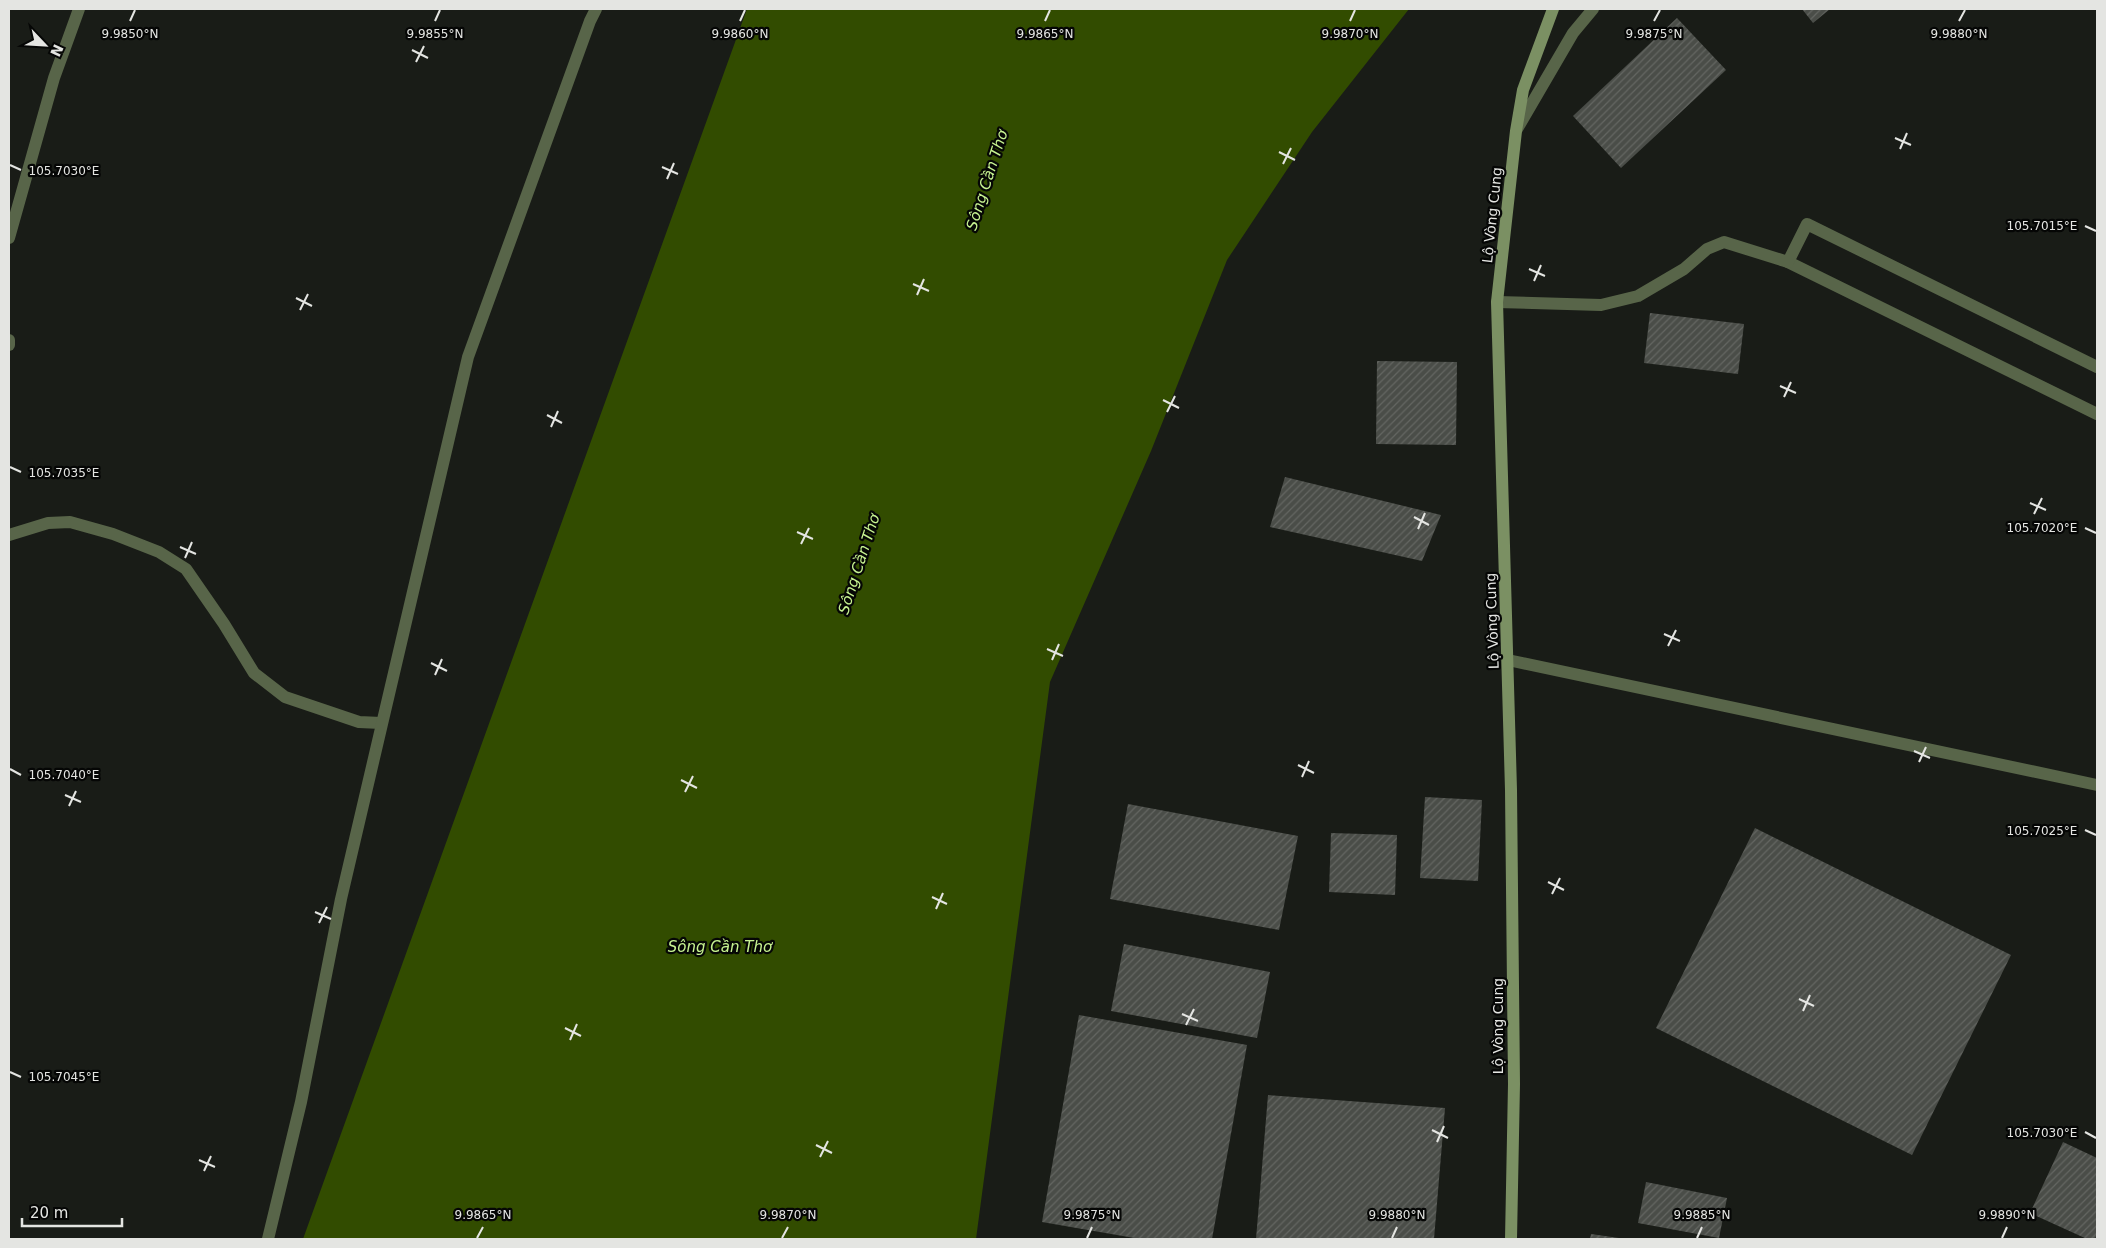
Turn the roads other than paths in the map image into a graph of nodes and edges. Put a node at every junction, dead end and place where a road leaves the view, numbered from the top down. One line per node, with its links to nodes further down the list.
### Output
1 (79, 9): 6 (street)
2 (596, 9): 15 (street)
3 (1553, 9): 5 (main road, Lộ Vòng Cung)
4 (1593, 9): 5 (street)
5 (1516, 131): 8 (main road, Lộ Vòng Cung)
6 (9, 238)
7 (1788, 262): 8 (street); 11 (street); 12 (street)
8 (1497, 302): 14 (main road, Lộ Vòng Cung)
9 (9, 340): 10 (street)
10 (9, 344)
11 (2097, 367)
12 (2097, 414)
13 (9, 535): 15 (street)
14 (1508, 660): 16 (street); 18 (main road, Lộ Vòng Cung)
15 (381, 724): 17 (street)
16 (2097, 785)
17 (268, 1239)
18 (1510, 1239)

